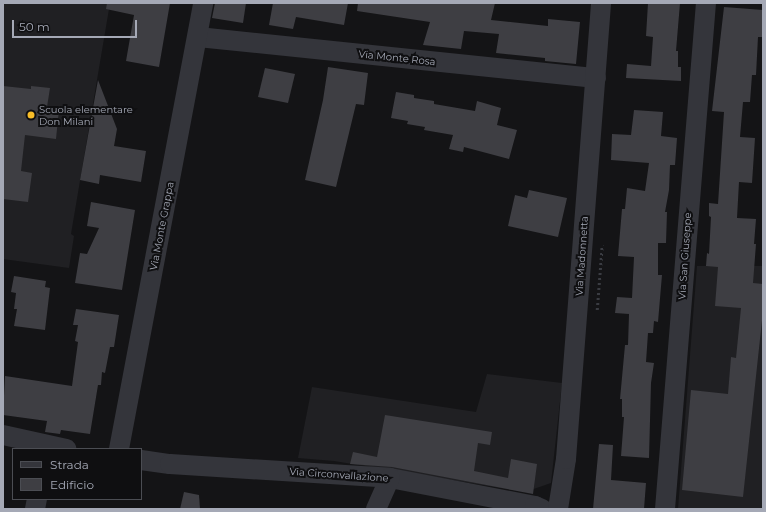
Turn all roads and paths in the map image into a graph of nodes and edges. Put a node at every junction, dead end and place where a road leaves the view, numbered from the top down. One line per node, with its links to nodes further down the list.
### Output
1 (203, 3): 4 (street, Via Monte Grappa)
2 (601, 3): 5 (street, Via Madonnetta)
3 (706, 3): 14 (street, Via San Giuseppe)
4 (198, 37): 5 (street, Via Monte Rosa); 8 (street, Via Monte Grappa)
5 (596, 78): 13 (street, Via Madonnetta)
6 (3, 435): 7 (street)
7 (54, 448)
8 (119, 448)
9 (142, 460): 10 (street, Via Circonvallazione)
10 (390, 478): 11 (street, Via Circonvallazione); 12 (street)
11 (538, 508)
12 (376, 509)
13 (558, 509)
14 (665, 509)

